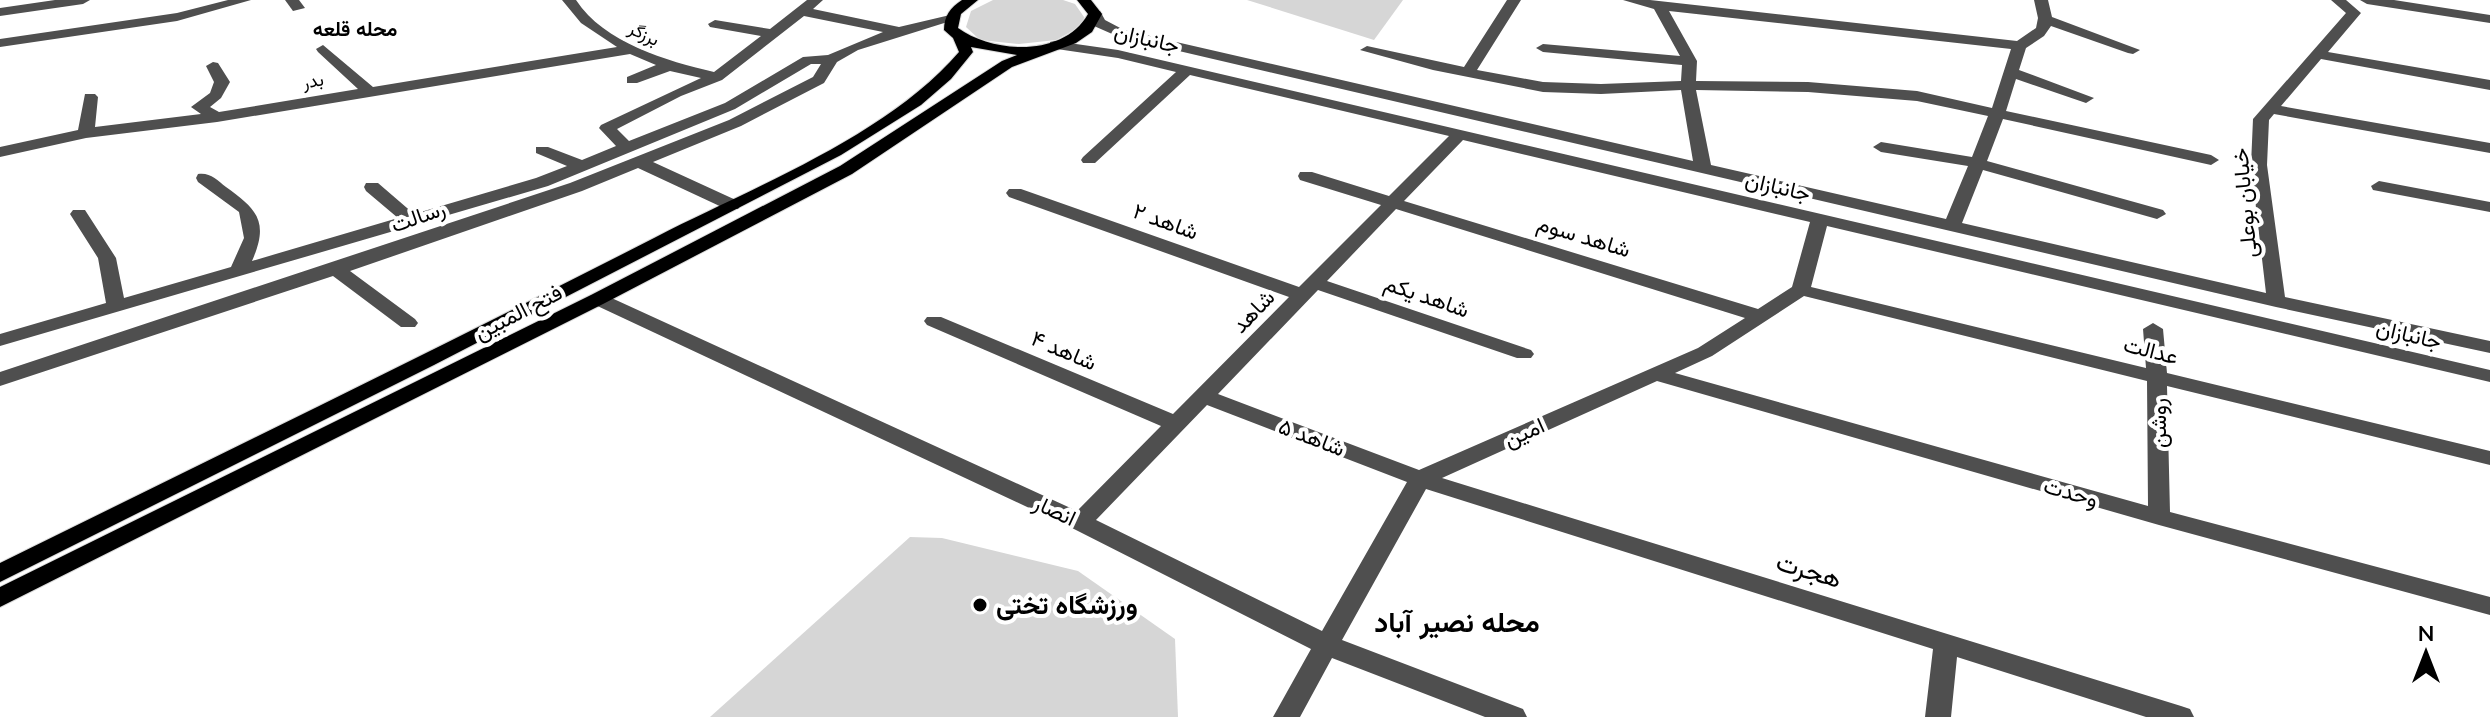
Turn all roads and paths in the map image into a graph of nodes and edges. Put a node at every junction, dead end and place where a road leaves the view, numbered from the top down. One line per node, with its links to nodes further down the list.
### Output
1 (83, 0): 14 (street)
2 (244, 0): 21 (street)
3 (569, 0): 29 (street, برزگر)
4 (816, 0): 13 (street)
5 (971, 0): 15 (main road)
6 (1514, 0): 40 (street)
7 (1630, 0): 12 (street)
8 (2041, 0): 17 (street)
9 (2338, 0): 32 (street, خیابان بوعلی)
10 (2367, 0): 16 (street)
11 (1091, 5): 23 (street, جانبازان); 26 (main road, فتح المبین)
12 (1659, 6): 25 (street); 35 (street)
13 (801, 11): 19 (street); 20 (street)
14 (0, 12)
15 (950, 19): 19 (street, رسالت); 22 (main road)
16 (2490, 19)
17 (2047, 20): 25 (street); 31 (street)
18 (715, 24): 20 (street)
19 (899, 31): 57 (street, رسالت)
20 (771, 33): 41 (street)
21 (55, 37): 24 (street); 33 (street)
22 (960, 39): 26 (main road); 69 (main road, فتح المبین)
23 (1147, 39): 34 (street); 62 (street, جانبازان)
24 (0, 43)
25 (2019, 46): 39 (street)
26 (1050, 47): 34 (street, جانبازان); 80 (main road, فتح المبین)
27 (1543, 48): 35 (street)
28 (323, 49): 45 (street)
29 (634, 49): 37 (street, برزگر); 45 (street, بدر)
30 (1367, 50): 40 (street)
31 (2133, 50)
32 (2317, 54): 44 (street); 48 (street, خیابان بوعلی)
33 (37, 55)
34 (1122, 55): 38 (street, جانبازان)
35 (1690, 61): 43 (street)
36 (213, 66): 50 (street)
37 (668, 66): 41 (street, برزگر); 42 (street)
38 (1187, 70): 52 (street, جانبازان); 58 (street)
39 (2011, 72): 47 (street); 49 (street)
40 (1468, 73): 43 (street)
41 (717, 77): 57 (street)
42 (632, 80)
43 (1688, 85): 49 (street); 62 (street)
44 (2490, 85)
45 (368, 91): 50 (street, بدر)
46 (90, 97): 51 (street)
47 (2086, 98)
48 (2270, 109): 54 (street); 81 (street, خیابان بوعلی)
49 (1998, 112): 59 (street); 60 (street)
50 (217, 117): 51 (street, بدر)
51 (86, 133): 56 (street, بدر)
52 (1460, 134): 68 (street, شاهد); 73 (street, جانبازان)
53 (1881, 147): 60 (street)
54 (2490, 148)
55 (542, 150): 61 (street)
56 (0, 152)
57 (633, 155): 61 (street, رسالت); 69 (street); 77 (street, رسالت)
58 (1089, 160)
59 (2211, 160)
60 (1977, 163): 72 (street); 75 (street)
61 (582, 166): 74 (street, رسالت)
62 (1703, 169): 75 (street, جانبازان)
63 (1306, 176): 68 (street, شاهد سوم)
64 (204, 178): 76 (street)
65 (2379, 186): 70 (street)
66 (372, 187): 74 (street)
67 (1015, 193): 78 (street, شاهد ۲)
68 (1393, 202): 78 (street, شاهد); 83 (street, شاهد سوم)
69 (732, 205): 100 (main road, فتح المبین)
70 (2490, 207)
71 (79, 214): 82 (street)
72 (2157, 214)
73 (1820, 219): 79 (street); 92 (street, جانبازان)
74 (411, 220): 76 (street, رسالت)
75 (1952, 226): 81 (street, جانبازان)
76 (239, 269): 82 (street, رسالت)
77 (336, 269): 85 (street); 93 (street, رسالت)
78 (1308, 289): 89 (street, شاهد یکم); 94 (street, شاهد)
79 (1801, 290): 83 (street, امین); 91 (street, عدالت)
80 (598, 299): 99 (street, انصار); 101 (main road, فتح المبین)
81 (2276, 301): 88 (street, جانبازان)
82 (116, 306): 87 (street, رسالت)
83 (1762, 317): 90 (street, امین)
84 (934, 321): 95 (street, شاهد ۴)
85 (408, 323)
86 (2153, 329): 91 (street, روشن)
87 (0, 340)
88 (2490, 347)
89 (1524, 354)
90 (1654, 374): 97 (street, امین); 98 (street, وحدت)
91 (2157, 376): 96 (street, عدالت); 98 (street, روشن)
92 (2490, 376)
93 (0, 379)
94 (1203, 396): 95 (street, شاهد); 97 (street, شاهد ۵)
95 (1176, 424): 99 (street, شاهد)
96 (2490, 458)
97 (1420, 479): 103 (street, هجرت); 104 (street)
98 (2159, 517): 102 (street, وحدت)
99 (1080, 522): 104 (street, انصار)
100 (0, 573)
101 (0, 598)
102 (2490, 606)
103 (1946, 644): 107 (street); 108 (street, هجرت)
104 (1327, 645): 105 (street); 106 (street, انصار)
105 (1286, 717)
106 (1514, 717)
107 (1938, 717)
108 (2181, 717)

